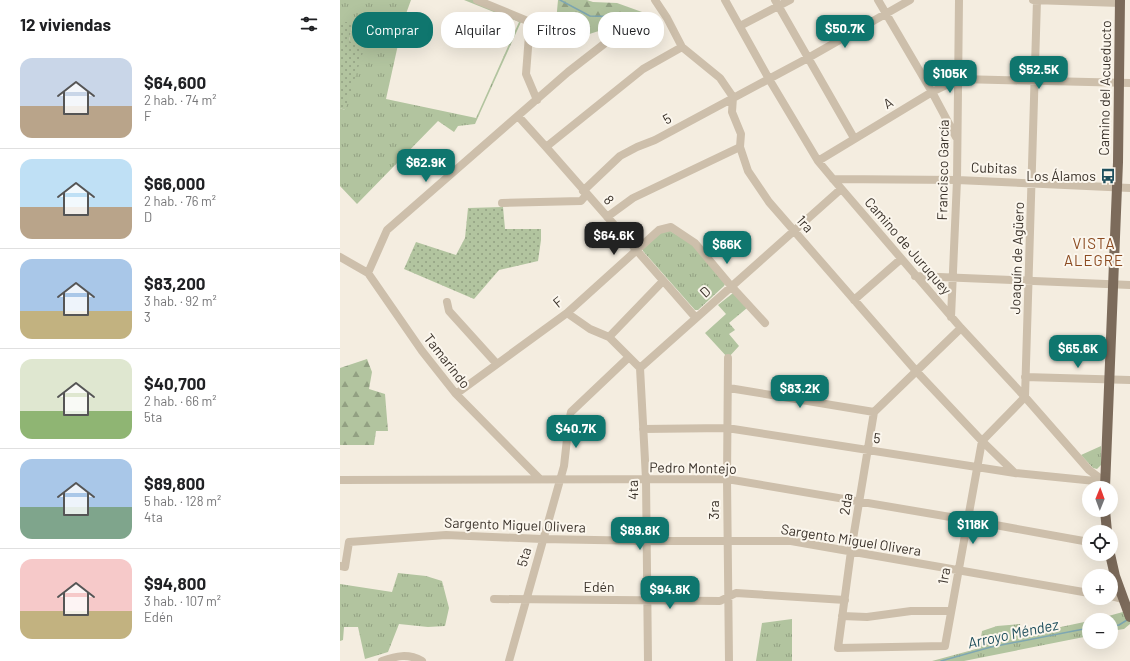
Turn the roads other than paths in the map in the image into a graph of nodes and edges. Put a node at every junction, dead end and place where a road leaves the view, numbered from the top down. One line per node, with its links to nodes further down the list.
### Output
1 (477, 0): 25 (street)
2 (655, 0): 15 (street)
3 (726, 0): 14 (street, Camino de Juruquey)
4 (790, 0): 12 (street)
5 (878, 0): 13 (street)
6 (910, 0): 13 (street, 5)
7 (960, 0): 19 (street, Francisco García)
8 (1032, 0): 9 (street)
9 (1037, 0): 10 (street); 20 (street, Joaquín de Agüero)
10 (1047, 0): 11 (street)
11 (1120, 2): 21 (main road, Camino del Acueducto)
12 (776, 3): 14 (street); 17 (street)
13 (886, 14): 17 (street, 5); 23 (street)
14 (740, 26): 18 (street, Camino de Juruquey)
15 (682, 46): 24 (street); 29 (street)
16 (599, 48): 25 (street)
17 (808, 58): 18 (street, 5); 27 (street)
18 (769, 79): 24 (street, 5); 31 (street, Camino de Juruquey)
19 (959, 79): 20 (street, A); 23 (street, A); 28 (street, Francisco García)
20 (1035, 80): 21 (street, A); 34 (street, Joaquín de Agüero)
21 (1119, 83): 22 (street); 35 (main road, Camino del Acueducto)
22 (1130, 83)
23 (932, 92): 27 (street, A); 28 (street)
24 (733, 97): 30 (street, 1ra); 38 (street, 5)
25 (537, 100): 26 (street)
26 (518, 116): 29 (street, 8); 45 (street)
27 (854, 138): 31 (street, A)
28 (957, 138): 33 (street, Francisco García)
29 (546, 147): 38 (street, 8)
30 (740, 147): 40 (street); 41 (street, 1ra)
31 (818, 161): 32 (street, Camino de Juruquey)
32 (833, 179): 33 (street, Cubitas); 36 (street, Camino de Juruquey)
33 (956, 180): 34 (street, Cubitas); 47 (street, Francisco García)
34 (1032, 183): 35 (street, Cubitas); 48 (street, Joaquín de Agüero)
35 (1117, 187): 37 (street, Cubitas); 50 (main road, Camino del Acueducto)
36 (841, 188): 41 (street, D); 44 (street, Camino de Juruquey)
37 (1130, 188)
38 (585, 193): 39 (street, 5); 40 (street, 8)
39 (502, 203)
40 (607, 217): 42 (street, 8)
41 (794, 231): 52 (street, D); 53 (street, 1ra)
42 (636, 250): 49 (street, 8); 52 (street, F); 55 (street, F)
43 (340, 257): 45 (street, Tamarindo)
44 (901, 259): 46 (street, Camino de Juruquey); 53 (street)
45 (368, 273): 70 (street, Tamarindo)
46 (915, 276): 47 (street); 56 (street, Camino de Juruquey)
47 (954, 278): 48 (street); 56 (street, Francisco García)
48 (1029, 280): 50 (street); 66 (street, Joaquín de Agüero)
49 (663, 281): 57 (street, 8); 60 (street)
50 (1113, 283): 51 (street); 67 (main road, Camino del Acueducto)
51 (1130, 284)
52 (731, 286): 57 (street, D); 58 (street)
53 (854, 300): 65 (street, 1ra)
54 (447, 302): 63 (street)
55 (567, 313): 60 (street); 63 (street, F)
56 (951, 316): 59 (street, Camino de Juruquey)
57 (696, 318): 64 (street, D)
58 (765, 323)
59 (961, 328): 65 (street); 71 (street, Camino de Juruquey)
60 (609, 337): 61 (street)
61 (629, 357): 64 (street); 83 (street, 5ta)
62 (728, 358): 69 (street, 3ra)
63 (496, 364): 70 (street, F)
64 (640, 368): 73 (street, 4ta)
65 (917, 372): 72 (street); 75 (street, 1ra)
66 (1025, 378): 67 (street); 71 (street, Joaquín de Agüero)
67 (1110, 380): 68 (street); 85 (main road, Camino del Acueducto)
68 (1130, 380)
69 (729, 388): 72 (street); 74 (street, 3ra)
70 (456, 394): 79 (street, Tamarindo)
71 (1025, 397): 75 (street); 84 (street, Camino de Juruquey)
72 (874, 412): 76 (street, 2da)
73 (643, 428): 74 (street, 5); 80 (street, 4ta)
74 (727, 428): 76 (street, 5); 81 (street, 3ra)
75 (982, 441): 77 (street, 1ra); 78 (street, 1ra)
76 (867, 450): 77 (street, 5); 87 (street, 2da)
77 (977, 467): 78 (street, 5); 88 (street, 1ra)
78 (1015, 473): 86 (street, 5)
79 (540, 479): 82 (street, Pedro Montejo); 83 (street, Pedro Montejo)
80 (646, 479): 81 (street, Pedro Montejo); 83 (street, Pedro Montejo); 90 (street, 4ta)
81 (727, 479): 87 (street, Pedro Montejo); 91 (street, 3ra)
82 (340, 480)
83 (560, 480): 89 (street, 5ta)
84 (1101, 481)
85 (1105, 481)
86 (1082, 482)
87 (860, 501): 88 (street, Pedro Montejo); 93 (street, 2da)
88 (968, 520): 92 (street, Pedro Montejo); 96 (street, 1ra)
89 (542, 539): 90 (street, Sargento Miguel Olivera); 95 (street, Sargento Miguel Olivera); 102 (street, 5ta)
90 (647, 541): 91 (street, Sargento Miguel Olivera); 103 (street, 4ta)
91 (728, 541): 93 (street, Sargento Miguel Olivera); 99 (street, 3ra)
92 (1082, 541)
93 (851, 551): 96 (street, Sargento Miguel Olivera); 104 (street, 2da)
94 (1112, 561): 101 (main road)
95 (340, 566)
96 (959, 570): 97 (street, Sargento Miguel Olivera); 105 (street, 1ra)
97 (1082, 592)
98 (494, 598): 102 (street, Edén)
99 (729, 598): 103 (street, Edén); 104 (street, Edén); 113 (street, 3ra)
100 (1118, 598): 101 (street)
101 (1123, 599): 106 (main road)
102 (525, 600): 103 (street, Edén); 111 (street, 5ta)
103 (648, 600): 112 (street, 4ta)
104 (845, 600): 107 (street, 2da)
105 (951, 611): 107 (street); 108 (street, 1ra)
106 (1129, 614)
107 (842, 616): 108 (street, 2da)
108 (838, 648)
109 (382, 661): 110 (street)
110 (422, 661)
111 (509, 661)
112 (648, 661)
113 (729, 661)

